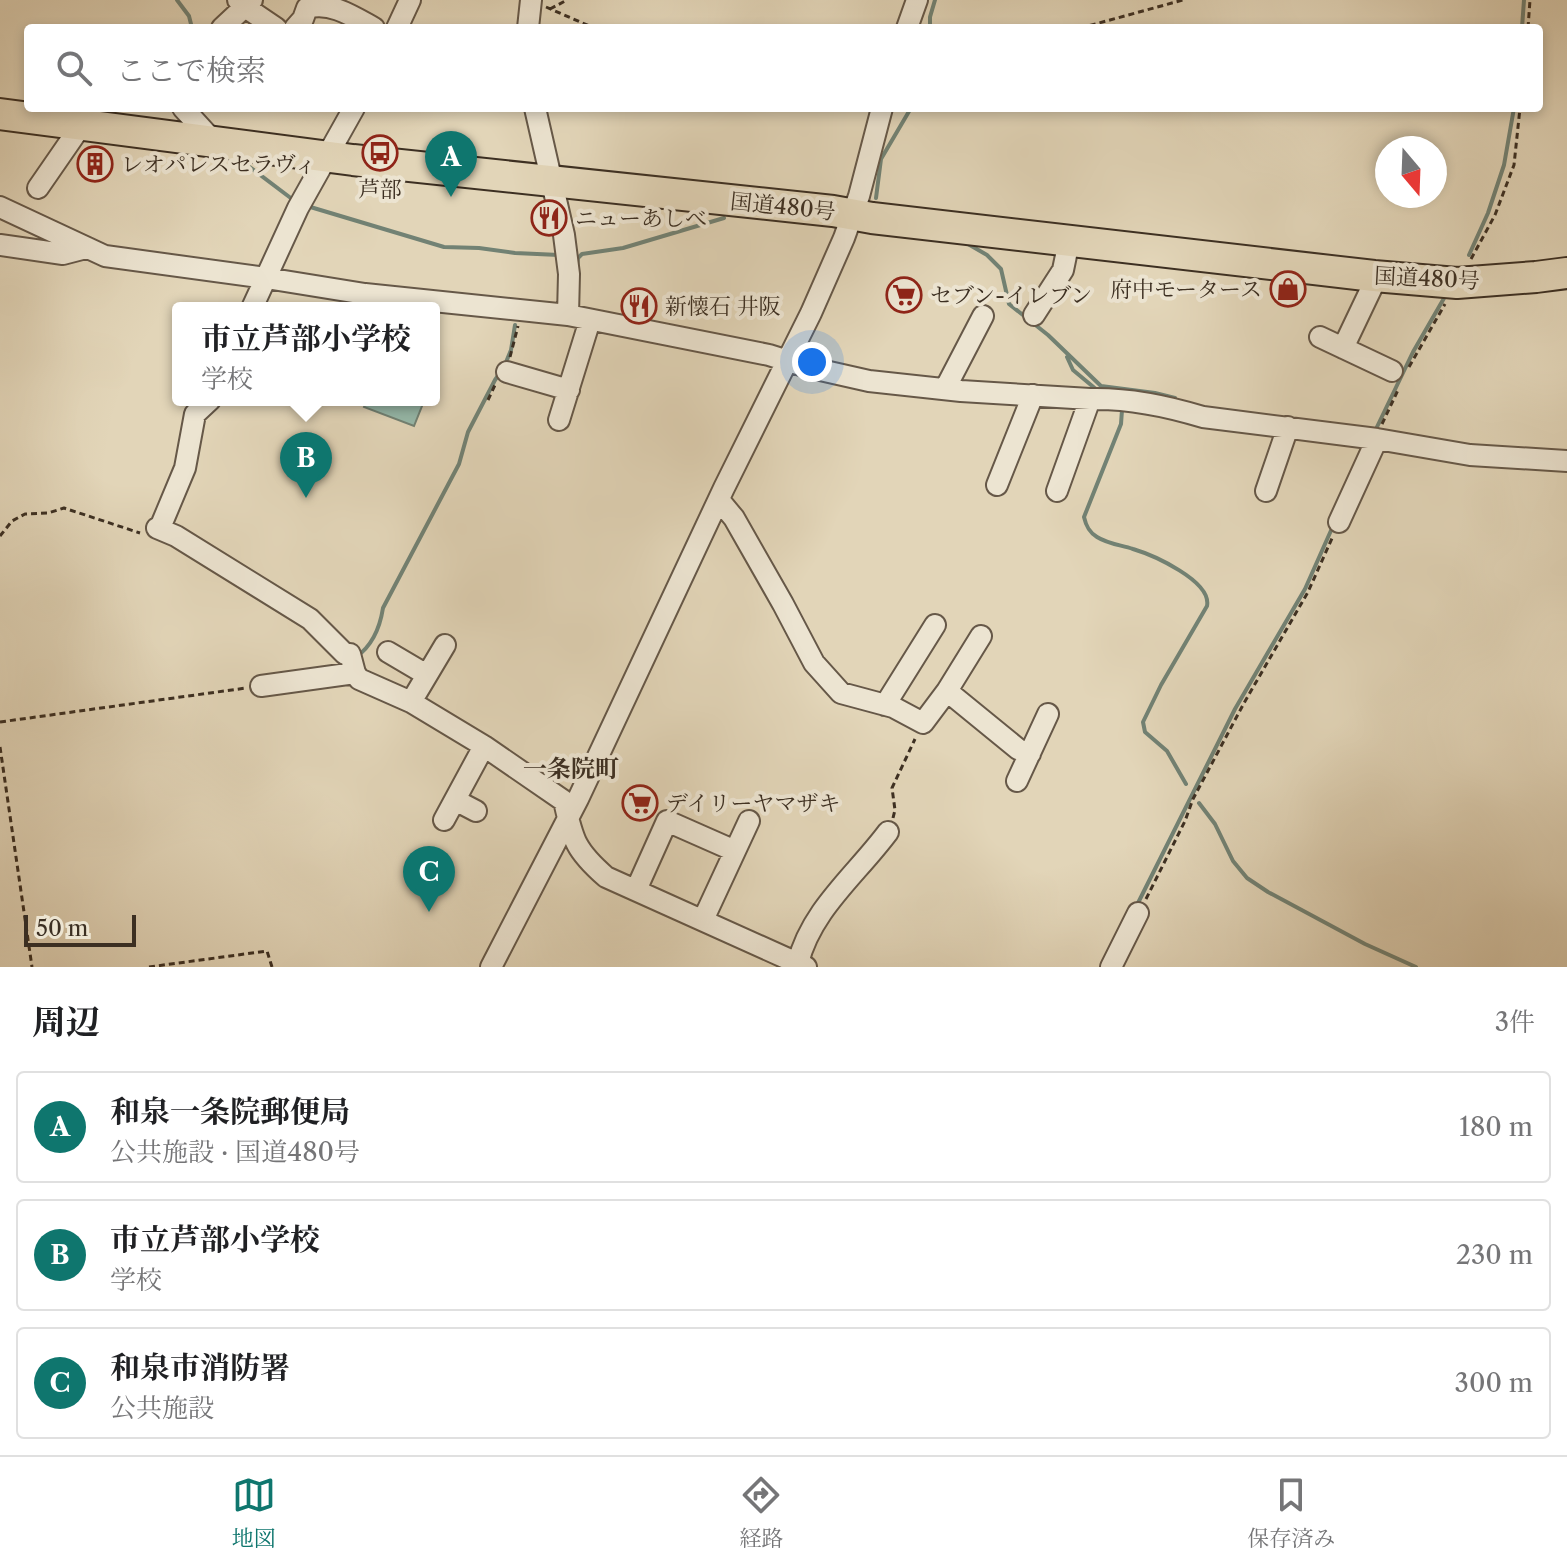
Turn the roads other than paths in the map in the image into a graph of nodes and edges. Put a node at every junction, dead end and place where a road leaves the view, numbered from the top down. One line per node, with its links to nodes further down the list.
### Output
1 (410, 0): 9 (street)
2 (531, 0): 10 (street)
3 (917, 0): 11 (street)
4 (245, 2): 5 (street); 6 (street)
5 (226, 24)
6 (271, 24)
7 (299, 24): 8 (street)
8 (367, 24)
9 (399, 24)
10 (528, 24)
11 (908, 24)
12 (187, 112): 18 (street)
13 (352, 112): 19 (street)
14 (536, 112): 20 (street)
15 (881, 112): 23 (street)
16 (0, 114): 17 (highway, 国道480号)
17 (80, 116): 18 (highway, 国道480号); 21 (street)
18 (215, 143): 19 (highway, 国道480号)
19 (328, 157): 20 (highway, 国道480号); 29 (street)
20 (552, 181): 23 (highway, 国道480号); 31 (street)
21 (38, 188)
22 (0, 207): 26 (street)
23 (852, 214): 24 (highway, 国道480号); 37 (street)
24 (1069, 241): 28 (highway, 国道480号); 32 (street)
25 (0, 245): 26 (street)
26 (86, 248): 29 (street)
27 (1567, 273): 28 (highway, 国道480号)
28 (1374, 276): 36 (street)
29 (266, 278): 30 (street); 31 (street)
30 (255, 302)
31 (568, 315): 34 (street)
32 (1034, 315)
33 (983, 316): 40 (street)
34 (590, 320): 37 (street); 41 (street)
35 (1320, 337): 36 (street)
36 (1343, 348): 39 (street)
37 (786, 361): 40 (street); 52 (street)
38 (507, 372): 41 (street)
39 (1401, 374)
40 (945, 389): 42 (street)
41 (569, 390): 45 (street)
42 (1033, 395): 43 (street); 50 (street)
43 (1090, 399): 46 (street); 51 (street)
44 (204, 406): 59 (street)
45 (559, 420)
46 (1288, 427): 47 (street); 49 (street)
47 (1377, 439): 48 (street); 53 (street)
48 (1567, 461)
49 (1265, 477)
50 (997, 485)
51 (1057, 491)
52 (719, 500): 63 (street); 70 (street)
53 (1339, 522)
54 (935, 625): 63 (street)
55 (981, 636): 61 (street)
56 (445, 645): 58 (street)
57 (388, 652): 58 (street)
58 (436, 670): 62 (street)
59 (355, 673): 60 (street); 62 (street)
60 (261, 686)
61 (947, 691): 63 (street); 66 (street)
62 (411, 702): 65 (street)
63 (885, 705)
64 (1048, 714): 66 (street)
65 (484, 746): 68 (street); 70 (street)
66 (1030, 754): 67 (street)
67 (1017, 781)
68 (455, 800): 69 (street); 71 (street)
69 (476, 811)
70 (568, 818): 75 (street); 80 (street)
71 (444, 820)
72 (749, 821): 74 (street)
73 (888, 832): 79 (street)
74 (735, 851): 75 (street); 77 (street)
75 (636, 890): 77 (street)
76 (1138, 913): 81 (street)
77 (703, 920): 78 (street)
78 (774, 960): 79 (street)
79 (802, 965)
80 (491, 967)
81 (1111, 967)

